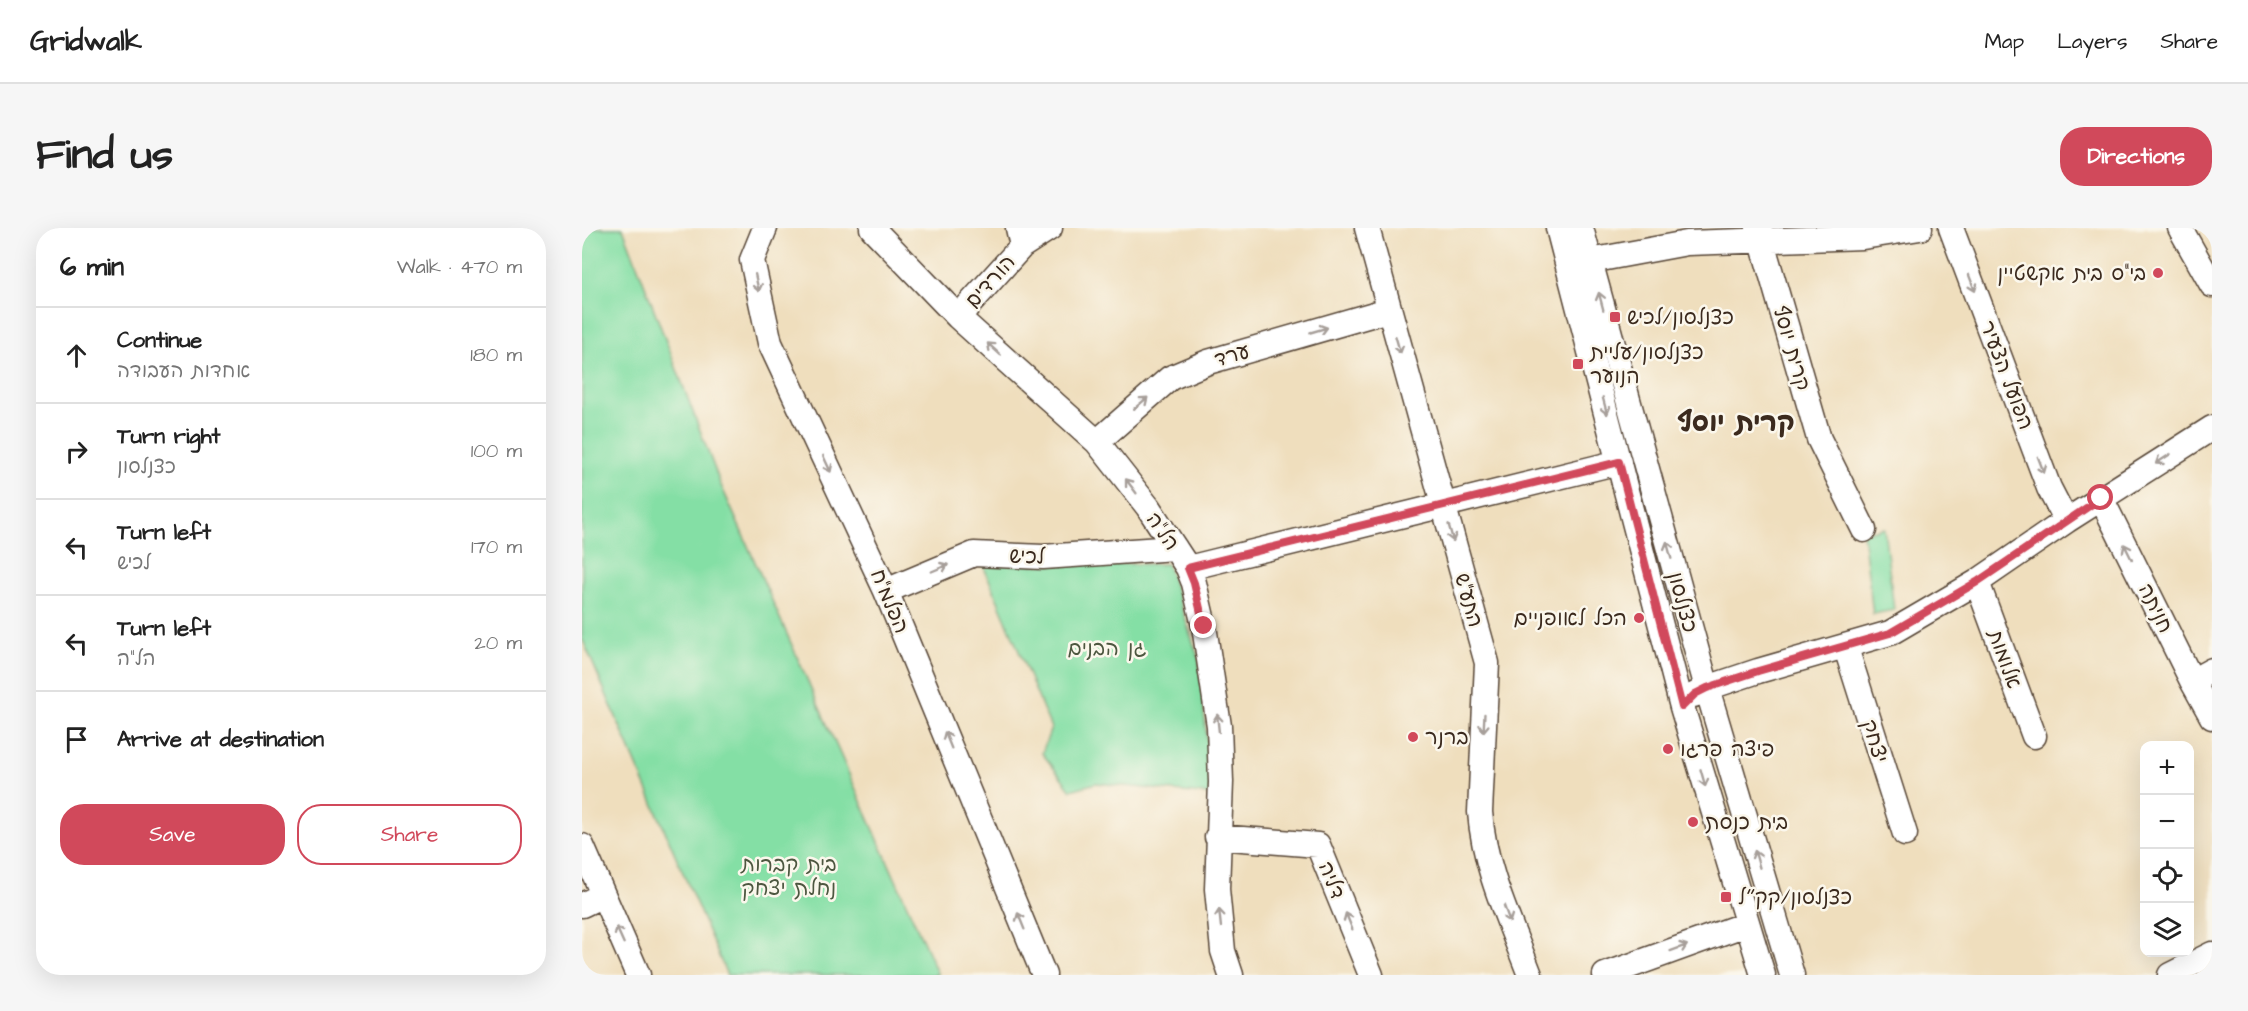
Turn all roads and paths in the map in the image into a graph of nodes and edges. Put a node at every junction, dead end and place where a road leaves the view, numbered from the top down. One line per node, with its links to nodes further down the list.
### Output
1 (765, 228): 27 (street, הפלמ"ח, one-way to 27)
2 (872, 228): 16 (street, הל"ה)
3 (1050, 228): 11 (street, הורדים)
4 (1367, 228): 15 (street, התע"ש)
5 (1558, 228): 12 (street, כצנלסון)
6 (1581, 228): 13 (street, כצנלסון)
7 (1920, 228): 10 (street)
8 (1952, 228): 22 (street, הפועל הצעיר, one-way to 22)
9 (2180, 228): 14 (street)
10 (1759, 234): 13 (street); 23 (street, קרית יוסף)
11 (1020, 237): 16 (street, הורדים)
12 (1564, 252): 13 (street); 19 (street, כצנלסון, one-way to 19)
13 (1590, 261): 28 (street, כצנלסון, one-way to 13)
14 (2212, 285)
15 (1388, 310): 18 (street, ערד, one-way to 15); 21 (street, התע"ש, one-way to 21)
16 (958, 317): 18 (street, הל"ה, one-way to 16)
17 (2212, 428): 20 (street, one-way to 20)
18 (1097, 441): 24 (street, הל"ה, one-way to 18)
19 (1619, 462): 21 (street); 33 (street, כצנלסון)
20 (2101, 498): 22 (street); 31 (street, חניתה, one-way to 20)
21 (1443, 505): 25 (street); 46 (street, התע"ש, one-way to 46)
22 (2066, 521): 26 (street)
23 (1864, 530)
24 (1175, 548): 25 (street, הל"ה); 27 (street, לכיש, one-way to 24)
25 (1188, 568): 37 (street, הל"ה, one-way to 25)
26 (1977, 582): 29 (street); 35 (street, אלומות)
27 (886, 591): 43 (street, הפלמ"ח, one-way to 27)
28 (1694, 639): 30 (street); 32 (street, כצנלסון)
29 (1846, 648): 30 (street); 36 (street, יצחק)
30 (1758, 671): 32 (street)
31 (2202, 676): 34 (street, חניתה)
32 (1707, 688): 33 (street); 49 (street, כצנלסון, one-way to 32)
33 (1682, 707): 40 (street, כצנלסון, one-way to 40)
34 (2212, 717)
35 (2034, 736)
36 (1905, 834)
37 (1217, 837): 44 (street, הל"ה, one-way to 37); 45 (street, דליה, one-way to 37)
38 (582, 846): 39 (street)
39 (592, 900): 42 (street, one-way to 39)
40 (1746, 924): 47 (street, one-way to 40); 48 (street, כצנלסון)
41 (2212, 954): 50 (street)
42 (638, 975)
43 (1044, 975)
44 (1231, 975)
45 (1371, 975)
46 (1530, 975)
47 (1605, 975)
48 (1763, 975)
49 (1792, 975)
50 (2170, 975)

